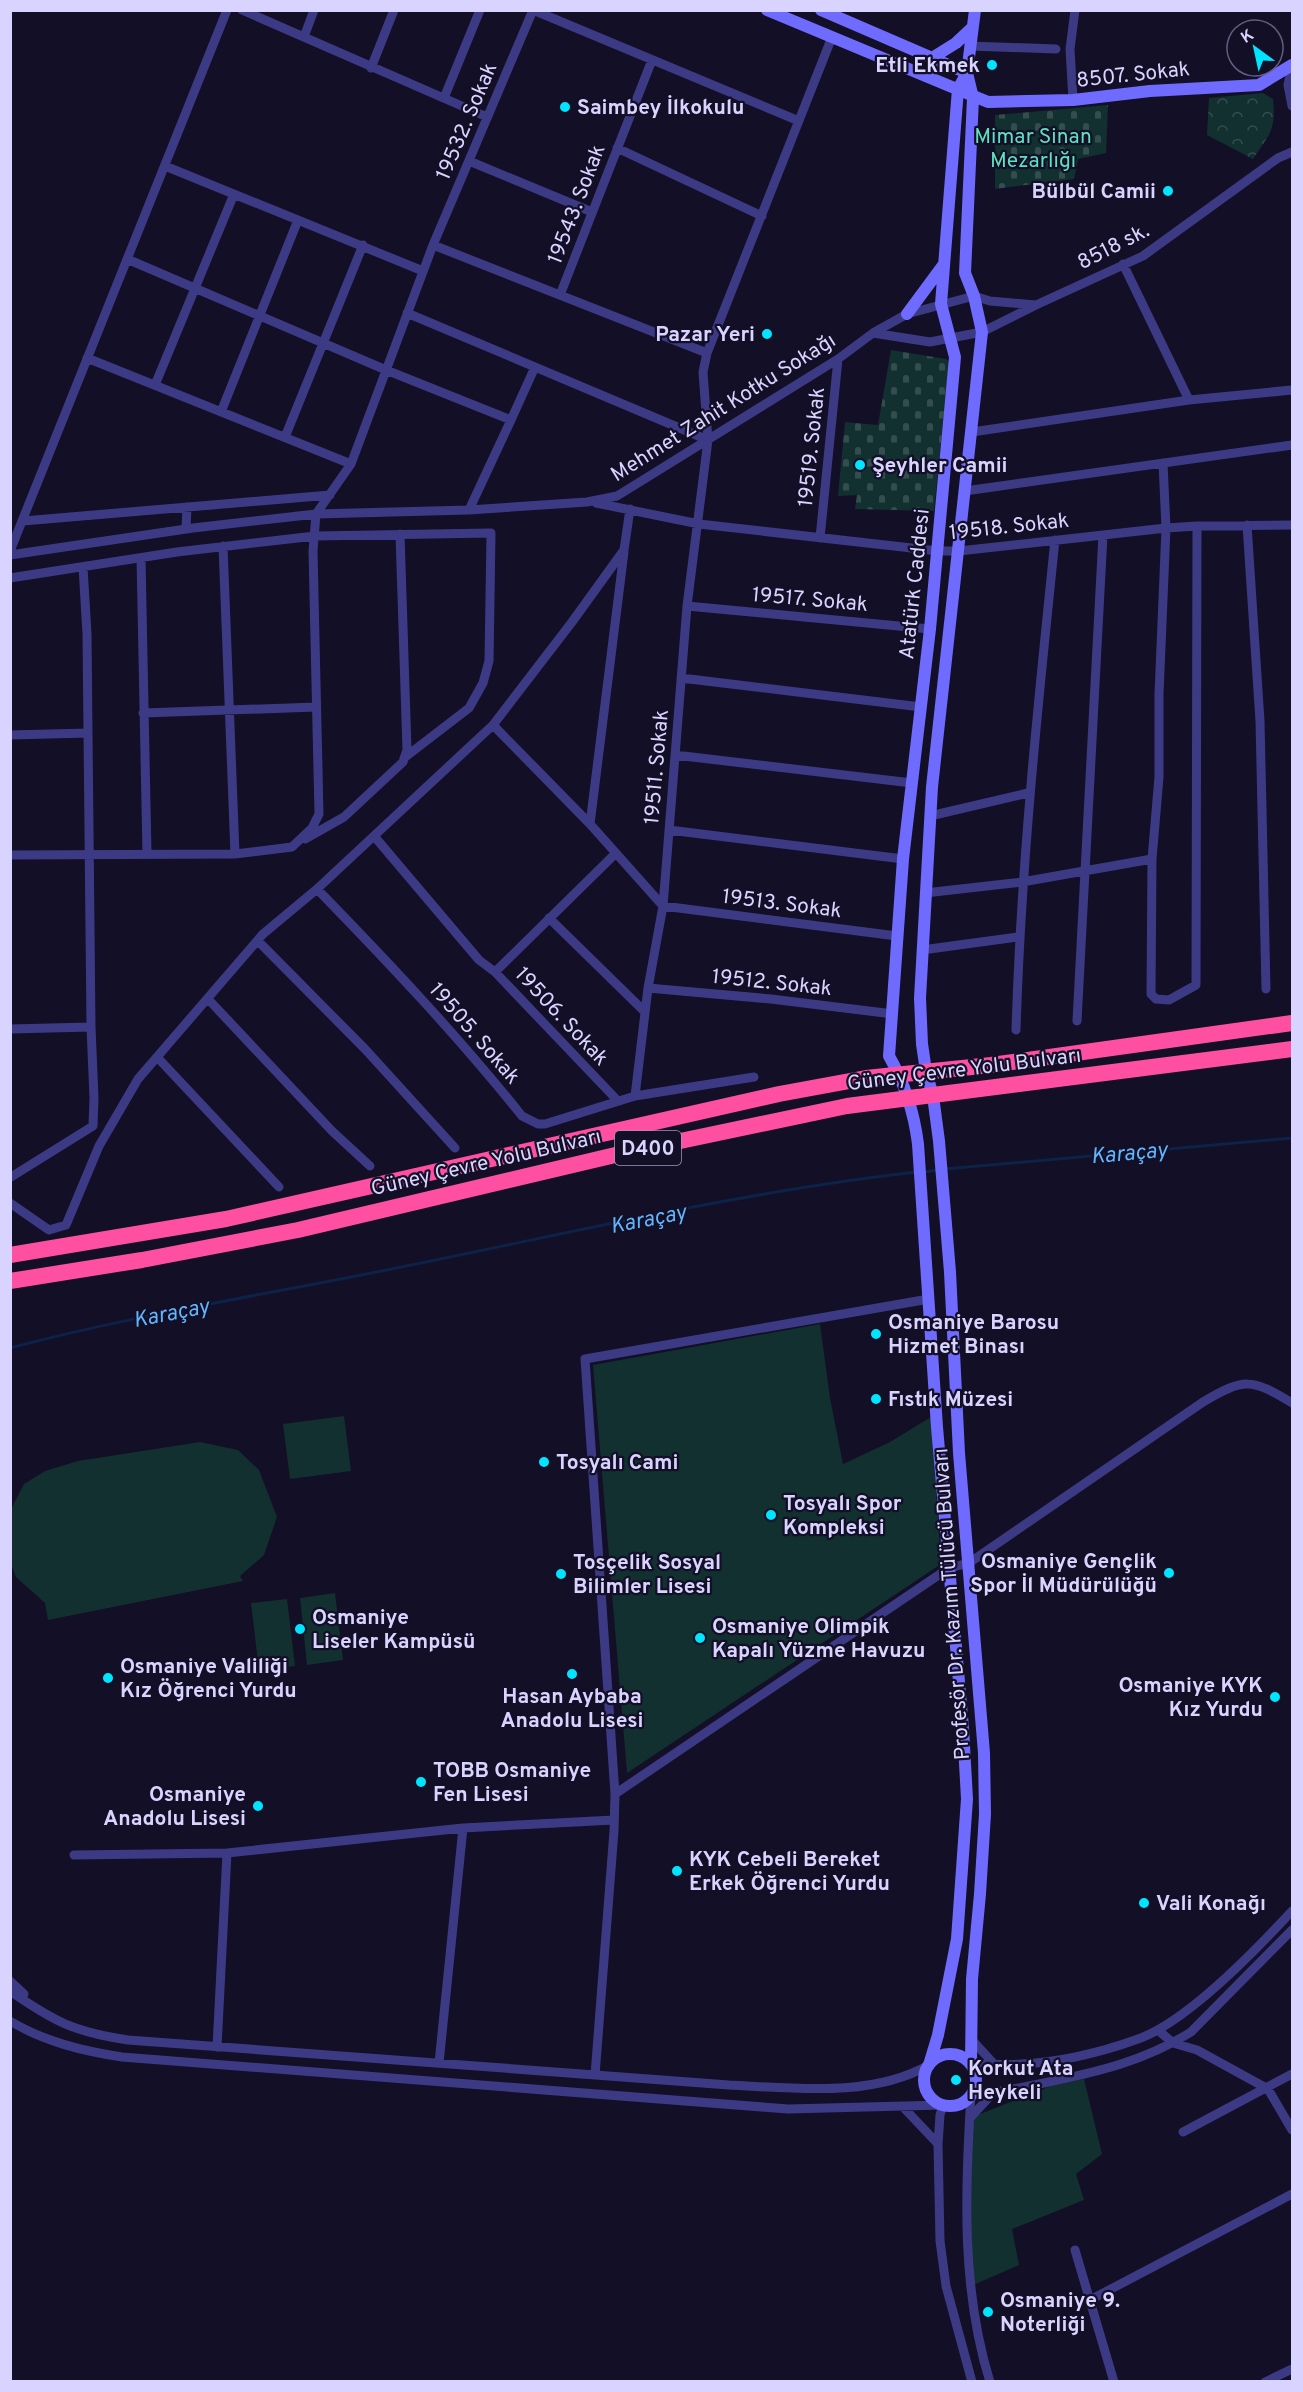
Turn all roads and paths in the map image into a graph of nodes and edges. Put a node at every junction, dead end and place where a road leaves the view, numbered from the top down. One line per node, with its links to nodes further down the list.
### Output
1 (227, 10): 31 (street)
2 (242, 10): 12 (street)
3 (314, 10): 12 (street)
4 (394, 10): 19 (street)
5 (480, 10): 23 (street)
6 (533, 10): 17 (street); 26 (street, 19532. Sokak)
7 (767, 10): 13 (street)
8 (821, 10): 16 (street)
9 (975, 10): 11 (street, Atatürk Caddesi)
10 (1075, 10): 24 (street)
11 (972, 28): 14 (street, Atatürk Caddesi); 16 (street)
12 (304, 37): 19 (street)
13 (832, 37): 21 (street); 27 (street, 19511. Sokak)
14 (969, 46): 15 (street); 20 (street, Atatürk Caddesi)
15 (1056, 49)
16 (933, 58): 20 (street)
17 (652, 60): 27 (street); 28 (street, 19543. Sokak)
18 (1293, 65): 24 (street, 8507. Sokak); 25 (street)
19 (371, 68): 23 (street)
20 (968, 73): 21 (street, Atatürk Caddesi); 22 (street, Atatürk Caddesi)
21 (958, 89): 22 (street); 39 (street, Atatürk Caddesi)
22 (973, 98): 24 (street, 8507. Sokak); 44 (street, Atatürk Caddesi)
23 (444, 99): 26 (street)
24 (1072, 100)
25 (1293, 106)
26 (487, 117): 30 (street, 19532. Sokak)
27 (799, 121): 34 (street, 19511. Sokak)
28 (617, 148): 33 (street, 19543. Sokak); 34 (street)
29 (1293, 152): 40 (street, 8518 sk.)
30 (469, 161): 33 (street); 37 (street, 19532. Sokak)
31 (165, 166): 32 (street); 38 (street)
32 (234, 194): 35 (street); 42 (street)
33 (592, 212): 43 (street, 19543. Sokak)
34 (762, 216): 54 (street, 19511. Sokak)
35 (298, 220): 36 (street); 49 (street)
36 (363, 245): 41 (street); 53 (street)
37 (433, 245): 41 (street, 19532. Sokak); 43 (street)
38 (127, 259): 42 (street); 55 (street)
39 (944, 263): 45 (street, Atatürk Caddesi); 48 (street)
40 (1123, 264): 46 (street, 8518 sk.); 61 (street)
41 (423, 271): 47 (street, 19532. Sokak)
42 (195, 288): 49 (street); 59 (street)
43 (560, 295): 54 (street)
44 (974, 296): 45 (street, Mehmet Zahit Kotku Sokağı); 46 (street); 50 (street, Atatürk Caddesi)
45 (941, 304): 48 (street, Mehmet Zahit Kotku Sokağı); 52 (street, Atatürk Caddesi)
46 (1036, 305): 50 (street, 8518 sk.)
47 (407, 313): 57 (street); 58 (street, 19532. Sokak)
48 (907, 314): 51 (street, Mehmet Zahit Kotku Sokağı)
49 (260, 316): 53 (street); 62 (street)
50 (982, 332): 52 (street, 8518 sk.); 64 (street, Atatürk Caddesi)
51 (873, 333): 52 (street, 8518 sk.); 56 (street, Mehmet Zahit Kotku Sokağı)
52 (950, 339): 92 (street, Atatürk Caddesi)
53 (324, 343): 58 (street); 65 (street)
54 (707, 353): 66 (street, 19511. Sokak)
55 (87, 358): 59 (street); 78 (street)
56 (838, 359): 66 (street, Mehmet Zahit Kotku Sokağı); 88 (street, 19519. Sokak)
57 (535, 367): 63 (street); 66 (street)
58 (386, 370): 63 (street); 69 (street, 19532. Sokak)
59 (155, 385): 62 (street)
60 (1293, 390): 61 (street)
61 (1190, 400): 64 (street)
62 (221, 412): 65 (street)
63 (511, 420): 76 (street)
64 (972, 432): 70 (street, Atatürk Caddesi)
65 (285, 437): 69 (street)
66 (708, 440): 72 (street, Mehmet Zahit Kotku Sokağı); 79 (street, 19511. Sokak)
67 (1293, 445): 68 (street)
68 (1163, 463): 70 (street); 83 (street)
69 (351, 464): 71 (street, 19532. Sokak)
70 (965, 491): 93 (street, Atatürk Caddesi)
71 (330, 495): 74 (street); 77 (street, 19532. Sokak)
72 (616, 496): 73 (street, Mehmet Zahit Kotku Sokağı); 75 (street)
73 (587, 502): 75 (street, 19518. Sokak); 76 (street)
74 (187, 507): 78 (street); 84 (street)
75 (625, 508): 79 (street, 19518. Sokak); 91 (street)
76 (469, 510): 77 (street)
77 (316, 514): 84 (street); 87 (street)
78 (23, 521): 94 (street)
79 (699, 524): 88 (street, 19518. Sokak); 98 (street, 19511. Sokak)
80 (1247, 525): 81 (street, 19518. Sokak); 82 (street, 19518. Sokak); 136 (street)
81 (1293, 525)
82 (1197, 526): 83 (street, 19518. Sokak); 123 (street)
83 (1166, 528): 86 (street, 19518. Sokak); 123 (street)
84 (186, 529): 94 (street)
85 (400, 534): 87 (street); 109 (street); 109 (street)
86 (1103, 535): 89 (street, 19518. Sokak); 124 (street)
87 (315, 536): 90 (street); 101 (street)
88 (820, 538): 92 (street, 19518. Sokak)
89 (1055, 540): 93 (street, 19518. Sokak); 111 (street)
90 (223, 546): 95 (street); 103 (street)
91 (624, 550): 105 (street); 113 (street)
92 (938, 551): 93 (street, 19518. Sokak); 99 (street, Atatürk Caddesi)
93 (959, 552): 112 (street, Atatürk Caddesi)
94 (10, 553)
95 (141, 558): 96 (street); 104 (street)
96 (83, 567): 97 (street); 106 (street)
97 (10, 578)
98 (687, 606): 99 (street, 19517. Sokak); 100 (street, 19511. Sokak)
99 (930, 629): 102 (street, Atatürk Caddesi)
100 (681, 678): 102 (street); 108 (street, 19511. Sokak)
101 (316, 707): 103 (street); 116 (street)
102 (921, 707): 110 (street, Atatürk Caddesi)
103 (229, 710): 104 (street); 119 (street)
104 (143, 713): 118 (street)
105 (493, 724): 113 (street); 115 (street)
106 (88, 733): 107 (street); 121 (street)
107 (10, 735)
108 (675, 755): 110 (street); 114 (street, 19511. Sokak)
109 (404, 758): 116 (street)
110 (912, 783): 122 (street, Atatürk Caddesi)
111 (1028, 794): 112 (street); 125 (street)
112 (930, 816): 127 (street, Atatürk Caddesi)
113 (590, 824): 117 (street)
114 (669, 830): 122 (street); 128 (street, 19511. Sokak)
115 (374, 836): 126 (street); 134 (street, 19506. Sokak)
116 (292, 847): 119 (street)
117 (616, 853): 128 (street); 129 (street)
118 (147, 854): 119 (street); 121 (street)
119 (235, 854)
120 (10, 855): 121 (street)
121 (88, 855): 142 (street)
122 (903, 859): 130 (street, Atatürk Caddesi)
123 (1152, 859): 124 (street)
124 (1084, 871): 125 (street); 140 (street)
125 (1022, 882): 127 (street); 131 (street)
126 (317, 889): 132 (street); 153 (street, 19505. Sokak)
127 (925, 893): 133 (street, Atatürk Caddesi)
128 (663, 906): 130 (street, 19513. Sokak); 135 (street, 19511. Sokak)
129 (549, 918): 134 (street); 138 (street)
130 (897, 936): 139 (street, Atatürk Caddesi)
131 (1018, 937): 133 (street); 144 (street)
132 (258, 940): 137 (street); 156 (street)
133 (922, 950): 147 (street, Atatürk Caddesi)
134 (495, 972): 153 (street, 19506. Sokak)
135 (648, 988): 138 (street, 19511. Sokak); 139 (street, 19512. Sokak)
136 (1266, 989)
137 (208, 999): 146 (street); 157 (street)
138 (645, 1012): 150 (street, 19511. Sokak)
139 (893, 1014): 148 (street, Atatürk Caddesi)
140 (1077, 1021)
141 (1293, 1023): 147 (highway, Güney Çevre Yolu Bulvarı / D400)
142 (91, 1027): 143 (street); 158 (street)
143 (10, 1029)
144 (1016, 1030)
145 (1293, 1049): 151 (highway, Güney Çevre Yolu Bulvarı / D400)
146 (157, 1057): 159 (street); 160 (street)
147 (926, 1071): 148 (highway, Güney Çevre Yolu Bulvarı / D400); 151 (street, Atatürk Caddesi)
148 (900, 1074): 152 (street, Atatürk Caddesi); 161 (highway, Güney Çevre Yolu Bulvarı / D400)
149 (754, 1077): 150 (street, 19505. Sokak)
150 (634, 1096): 153 (street, 19505. Sokak)
151 (933, 1096): 152 (highway, Güney Çevre Yolu Bulvarı / D400); 154 (street, Atatürk Caddesi)
152 (908, 1098): 155 (street, Atatürk Caddesi); 162 (highway, Güney Çevre Yolu Bulvarı / D400)
153 (617, 1101)
154 (939, 1141): 165 (street, Profesör Dr. Kazım Tülücü Bulvarı)
155 (918, 1144): 163 (street, Profesör Dr. Kazım Tülücü Bulvarı)
156 (455, 1148)
157 (370, 1166)
158 (10, 1172)
159 (279, 1187)
160 (10, 1203)
161 (10, 1255)
162 (10, 1281)
163 (929, 1299): 166 (street, Profesör Dr. Kazım Tülücü Bulvarı); 167 (street)
164 (1293, 1403): 165 (street)
165 (969, 1563): 166 (street); 179 (street, Profesör Dr. Kazım Tülücü Bulvarı)
166 (949, 1568): 167 (street); 183 (street, Profesör Dr. Kazım Tülücü Bulvarı)
167 (615, 1794): 168 (street)
168 (614, 1820): 169 (street); 186 (street)
169 (463, 1828): 170 (street); 182 (street)
170 (227, 1853): 171 (street); 181 (street)
171 (74, 1855)
172 (1293, 1911): 178 (street)
173 (1293, 1930): 180 (street)
174 (10, 1981): 176 (street)
175 (10, 1991): 176 (street)
176 (45, 2015): 181 (street)
177 (10, 2021): 192 (street)
178 (1158, 2030): 180 (street); 185 (street)
179 (972, 2040): 184 (street, Profesör Dr. Kazım Tülücü Bulvarı); 185 (street)
180 (1173, 2043): 188 (street); 189 (street)
181 (217, 2047): 182 (street)
182 (439, 2063): 186 (street)
183 (929, 2064): 184 (street); 186 (street); 191 (street)
184 (971, 2064): 185 (street); 190 (street)
185 (994, 2064)
186 (595, 2074)
187 (1293, 2074): 188 (street)
188 (1268, 2089): 194 (street); 195 (street)
189 (992, 2094): 190 (street); 193 (street)
190 (971, 2095): 191 (street); 193 (street)
191 (943, 2105): 192 (street); 196 (street)
192 (903, 2107): 196 (street)
193 (970, 2118): 202 (street)
194 (1293, 2130)
195 (1183, 2132)
196 (938, 2144): 201 (street)
197 (1293, 2194): 199 (street)
198 (1075, 2250): 199 (street)
199 (1090, 2300): 203 (street)
200 (1293, 2369): 204 (street)
201 (972, 2382)
202 (990, 2382)
203 (1114, 2382)
204 (1265, 2382)

